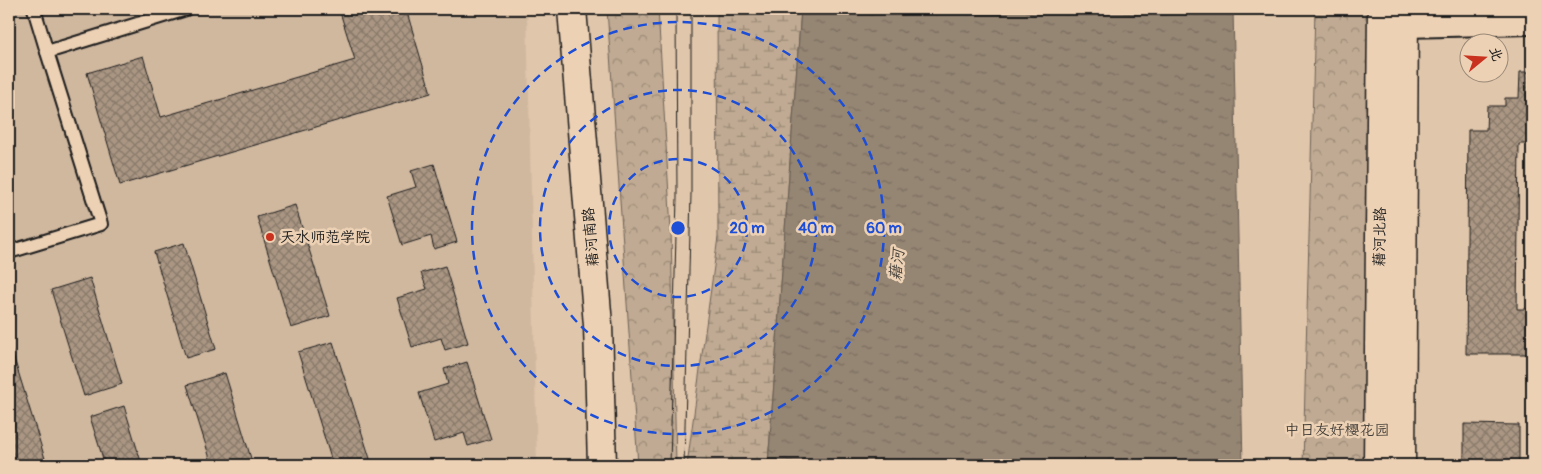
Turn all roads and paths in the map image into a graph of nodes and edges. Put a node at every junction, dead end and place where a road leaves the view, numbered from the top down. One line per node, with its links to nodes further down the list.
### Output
1 (34, 9): 6 (lane)
2 (186, 9): 6 (lane)
3 (572, 9): 8 (main road, 藉河南路)
4 (1393, 16): 5 (street); 9 (main road, 藉河北路); 10 (main road, 藉河北路)
5 (1532, 22)
6 (47, 52): 7 (lane)
7 (9, 252)
8 (602, 465)
9 (1378, 465)
10 (1401, 465)

